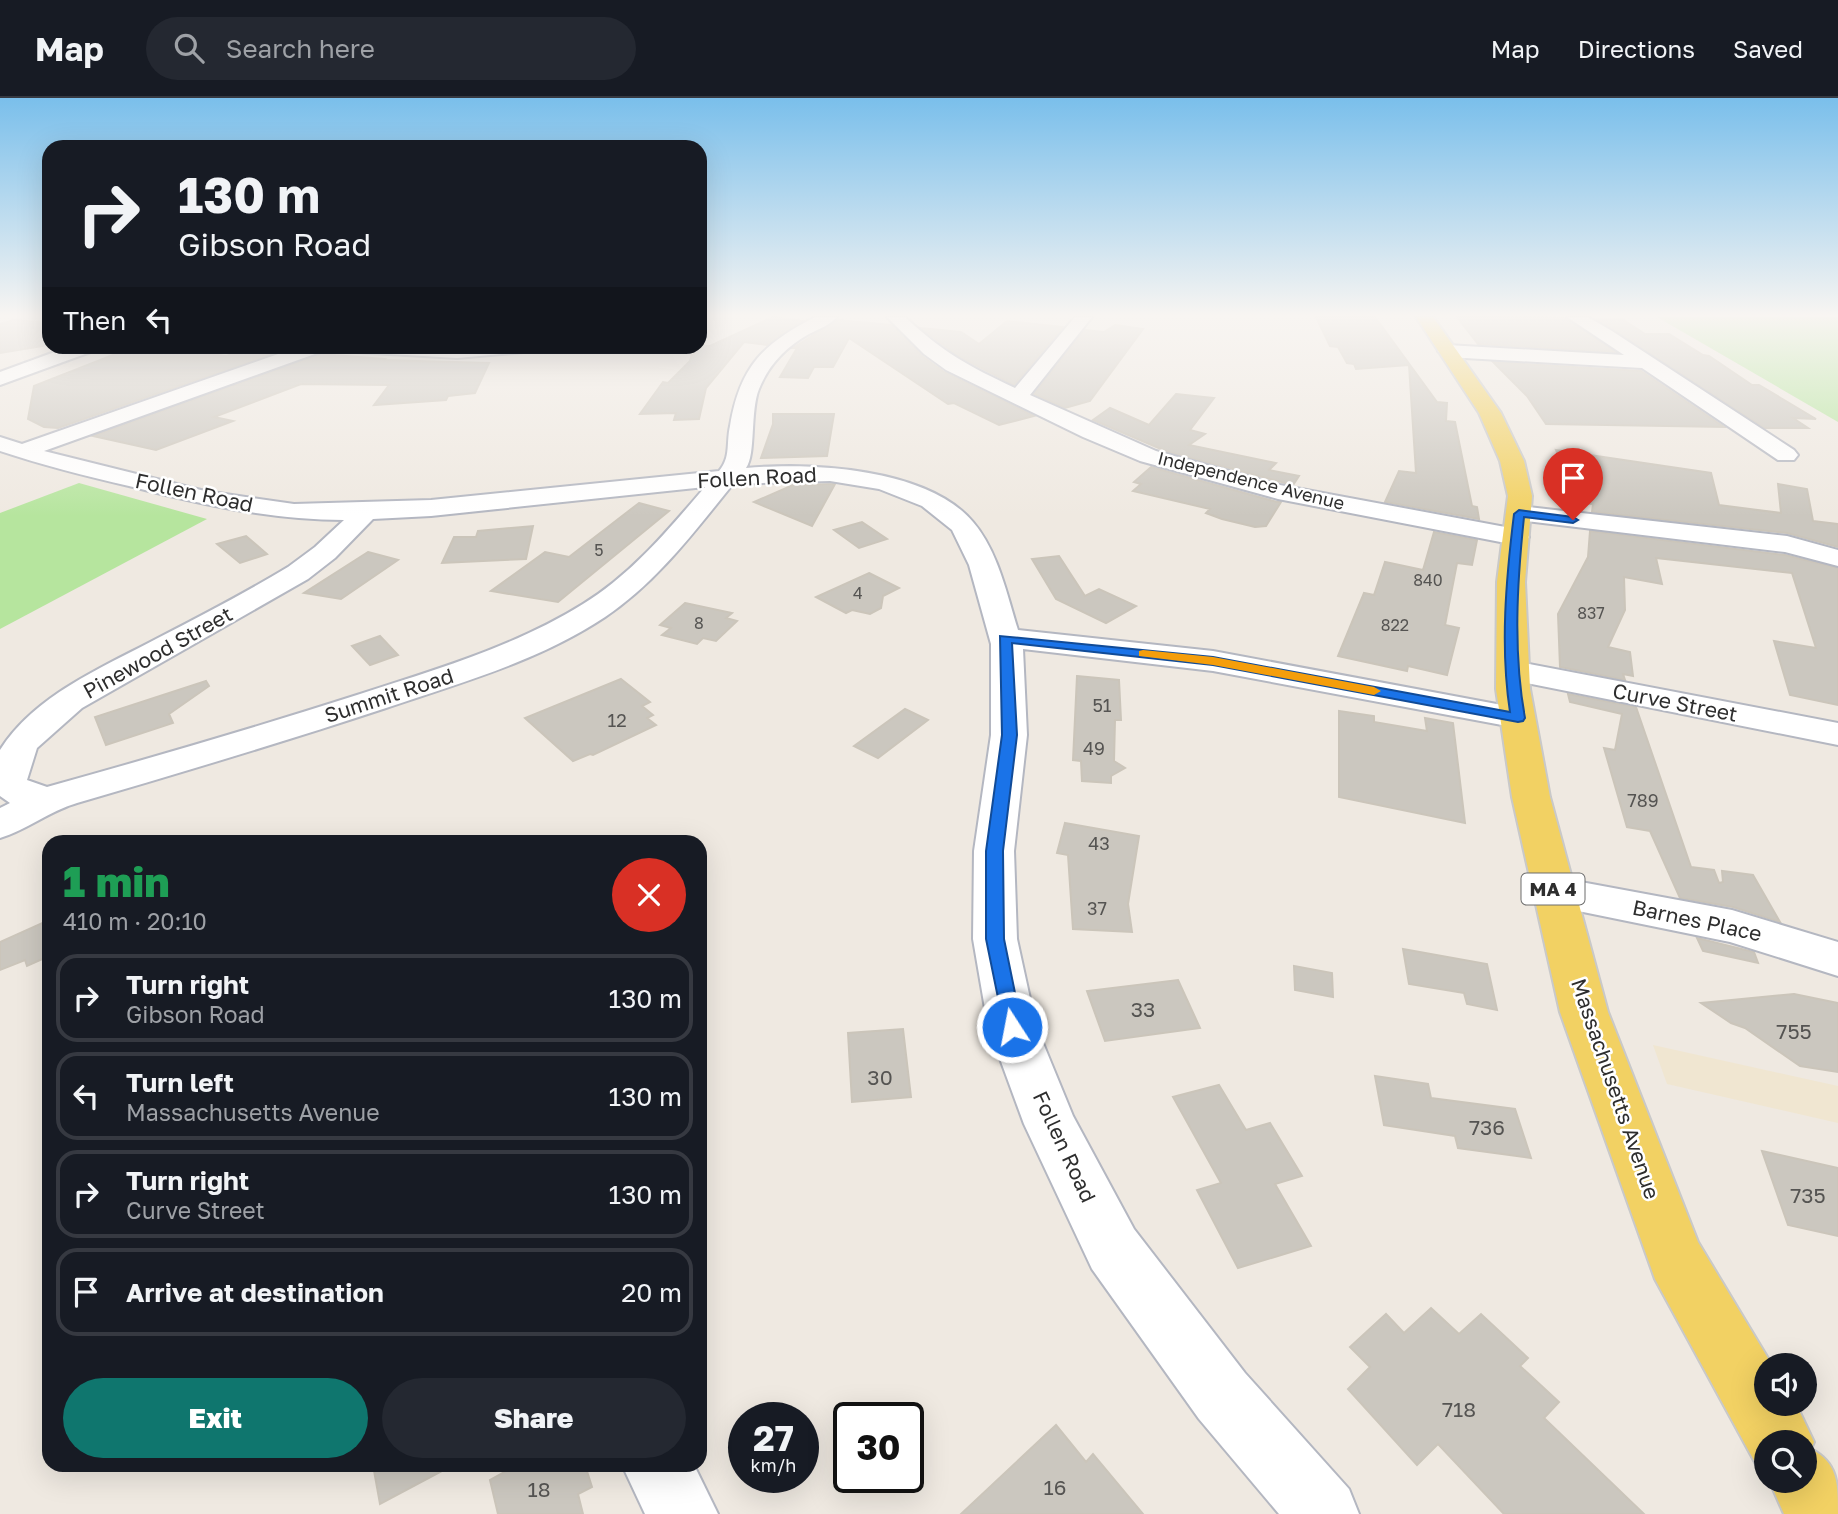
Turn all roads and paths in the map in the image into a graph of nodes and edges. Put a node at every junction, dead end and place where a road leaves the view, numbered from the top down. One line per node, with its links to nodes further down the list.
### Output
1 (208, 383): 8 (street)
2 (752, 383): 10 (street, Summit Road)
3 (989, 383): 7 (street, Independence Avenue)
4 (1029, 383): 7 (street)
5 (1469, 383): 12 (main road, Massachusetts Avenue / MA 4)
6 (1677, 383): 9 (street)
7 (1018, 397): 12 (street, Independence Avenue)
8 (11, 448): 11 (street, Follen Road)
9 (1786, 455)
10 (726, 478): 11 (street, Follen Road); 14 (street, Follen Road); 18 (street, Summit Road)
11 (365, 512): 18 (street, Pinewood Street)
12 (1518, 525): 13 (street); 15 (main road, Massachusetts Avenue / MA 4)
13 (1838, 558)
14 (1005, 638): 16 (street); 26 (street, Follen Road)
15 (1513, 671): 16 (main road, Massachusetts Avenue / MA 4); 17 (street, Curve Street)
16 (1518, 718): 20 (main road, Massachusetts Avenue / MA 4)
17 (1838, 734)
18 (47, 799): 19 (street, Summit Road)
19 (0, 825)
20 (1554, 892): 21 (street, Barnes Place); 22 (main road, Massachusetts Avenue / MA 4)
21 (1838, 959)
22 (1774, 1430)
23 (660, 1472): 25 (street)
24 (1811, 1493): 27 (main road)
25 (683, 1514)
26 (1324, 1514)
27 (1823, 1514)

